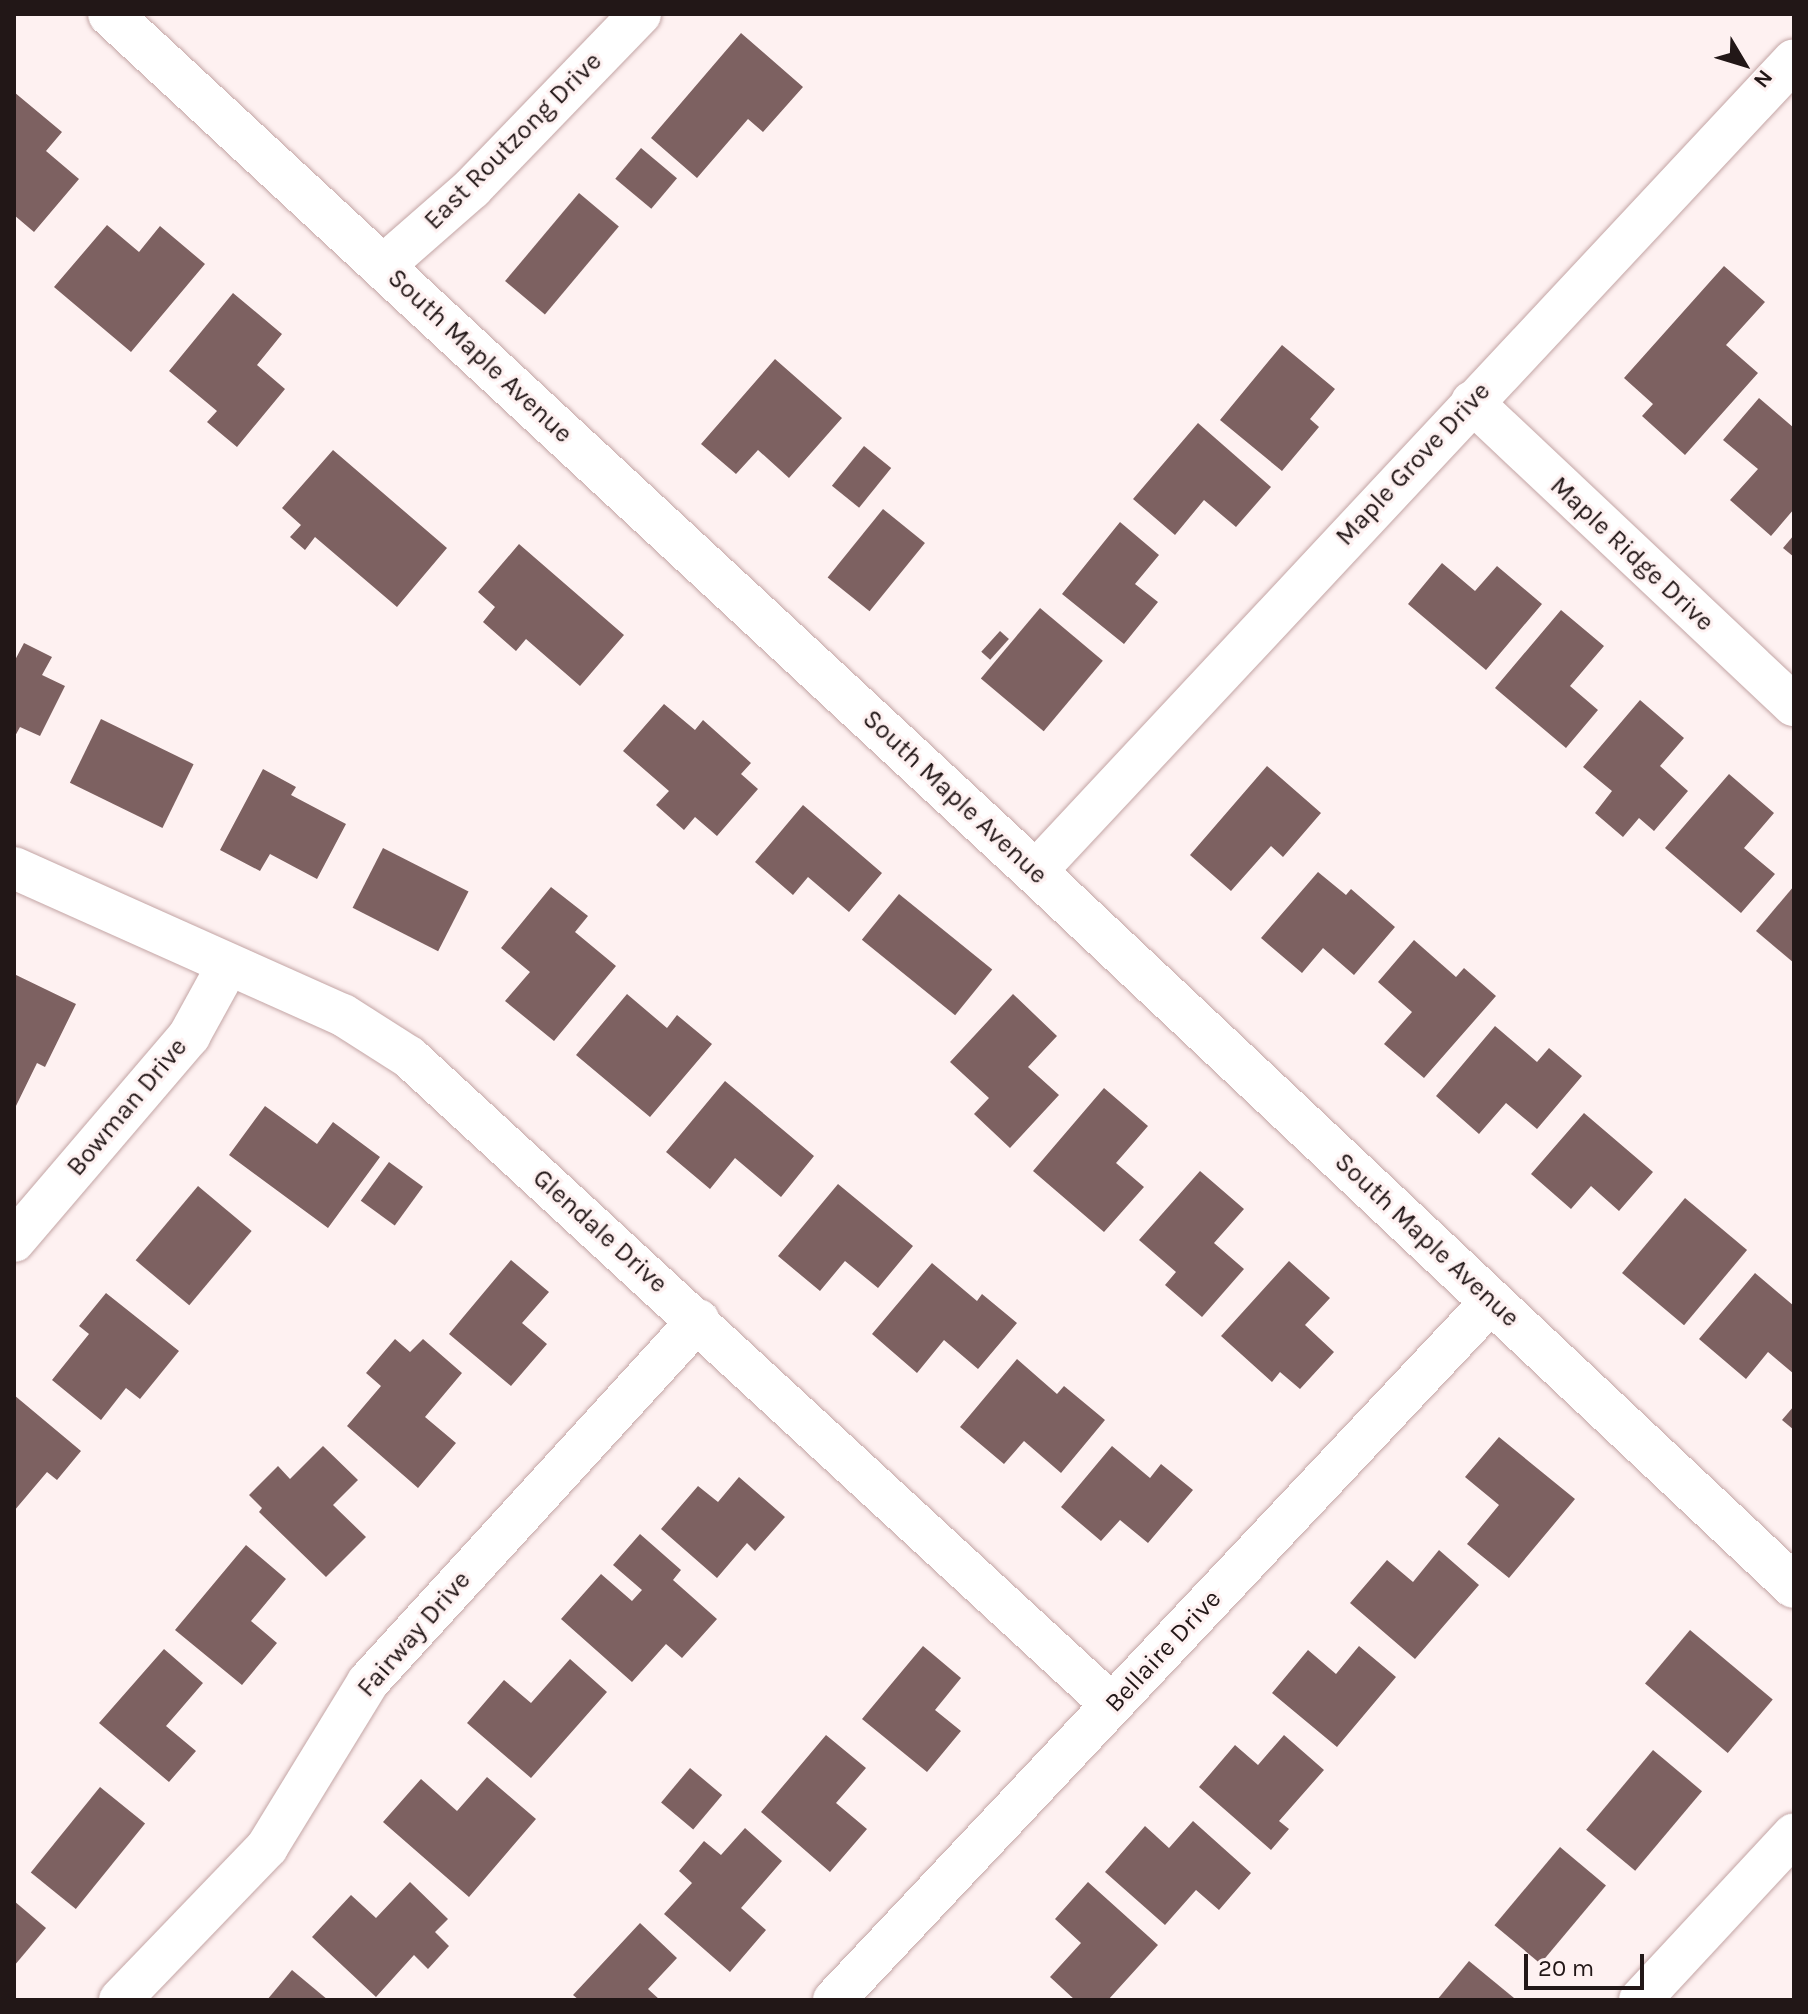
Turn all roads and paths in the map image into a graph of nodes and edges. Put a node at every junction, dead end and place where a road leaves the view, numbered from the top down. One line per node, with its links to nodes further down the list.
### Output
1 (110, 14): 4 (main road, South Maple Avenue)
2 (640, 14): 4 (street, East Routzong Drive)
3 (1794, 60): 5 (street, Maple Grove Drive)
4 (383, 266): 8 (main road, South Maple Avenue)
5 (1472, 402): 6 (street, Maple Ridge Drive); 8 (street, Maple Grove Drive)
6 (1794, 705)
7 (14, 868): 9 (street, Glendale Drive)
8 (1035, 872): 11 (main road, South Maple Avenue)
9 (228, 965): 10 (street, Bowman Drive); 12 (street, Glendale Drive)
10 (14, 1241)
11 (1492, 1301): 13 (main road, South Maple Avenue); 14 (street, Bellaire Drive)
12 (698, 1320): 14 (street, Glendale Drive); 16 (street, Fairway Drive)
13 (1794, 1586)
14 (1112, 1705): 17 (street, Bellaire Drive)
15 (1794, 1834): 18 (street)
16 (120, 2000)
17 (834, 2000)
18 (1640, 2000)

